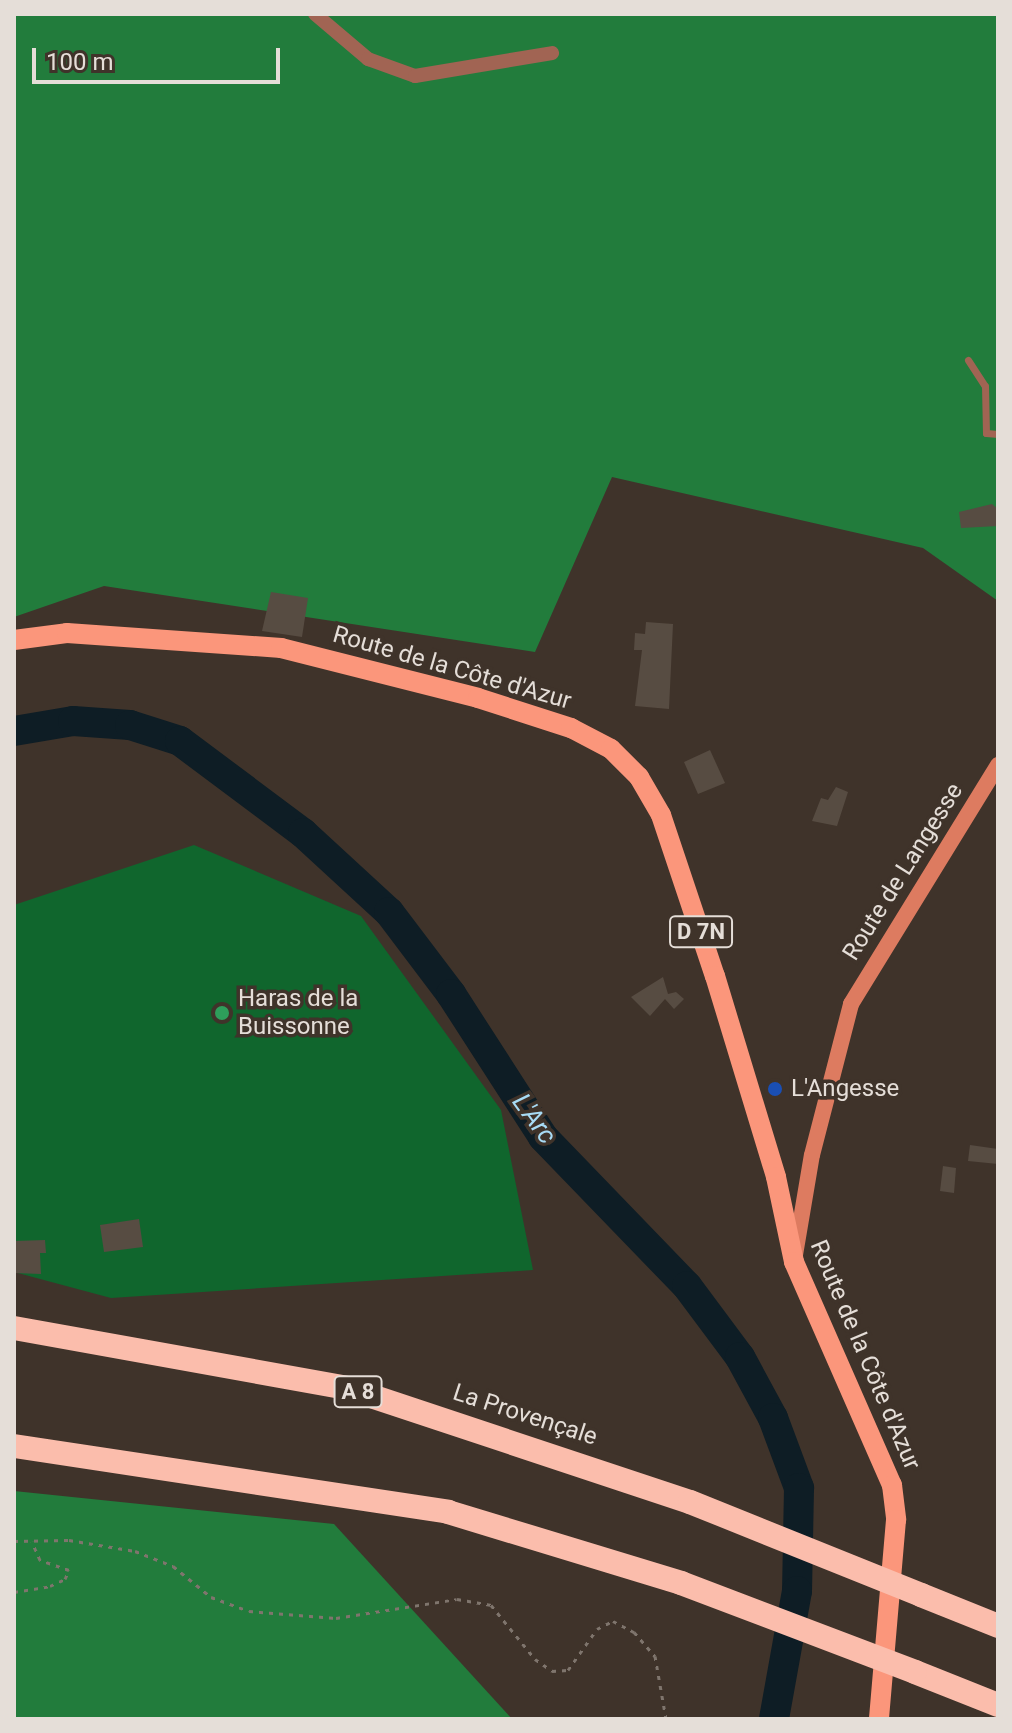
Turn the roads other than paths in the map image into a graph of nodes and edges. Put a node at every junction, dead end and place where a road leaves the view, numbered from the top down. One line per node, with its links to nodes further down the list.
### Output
1 (315, 14): 2 (street)
2 (552, 53)
3 (968, 360): 4 (lane)
4 (998, 434)
5 (14, 640): 7 (main road, Route de la Côte d'Azur / D 7N)
6 (998, 765): 7 (street, Route de Langesse)
7 (794, 1262): 12 (main road, Route de la Côte d'Azur / D 7N)
8 (14, 1328): 10 (highway, La Provençale / A 8, bridge)
9 (14, 1446): 11 (highway, bridge)
10 (998, 1626)
11 (998, 1705)
12 (879, 1719)

